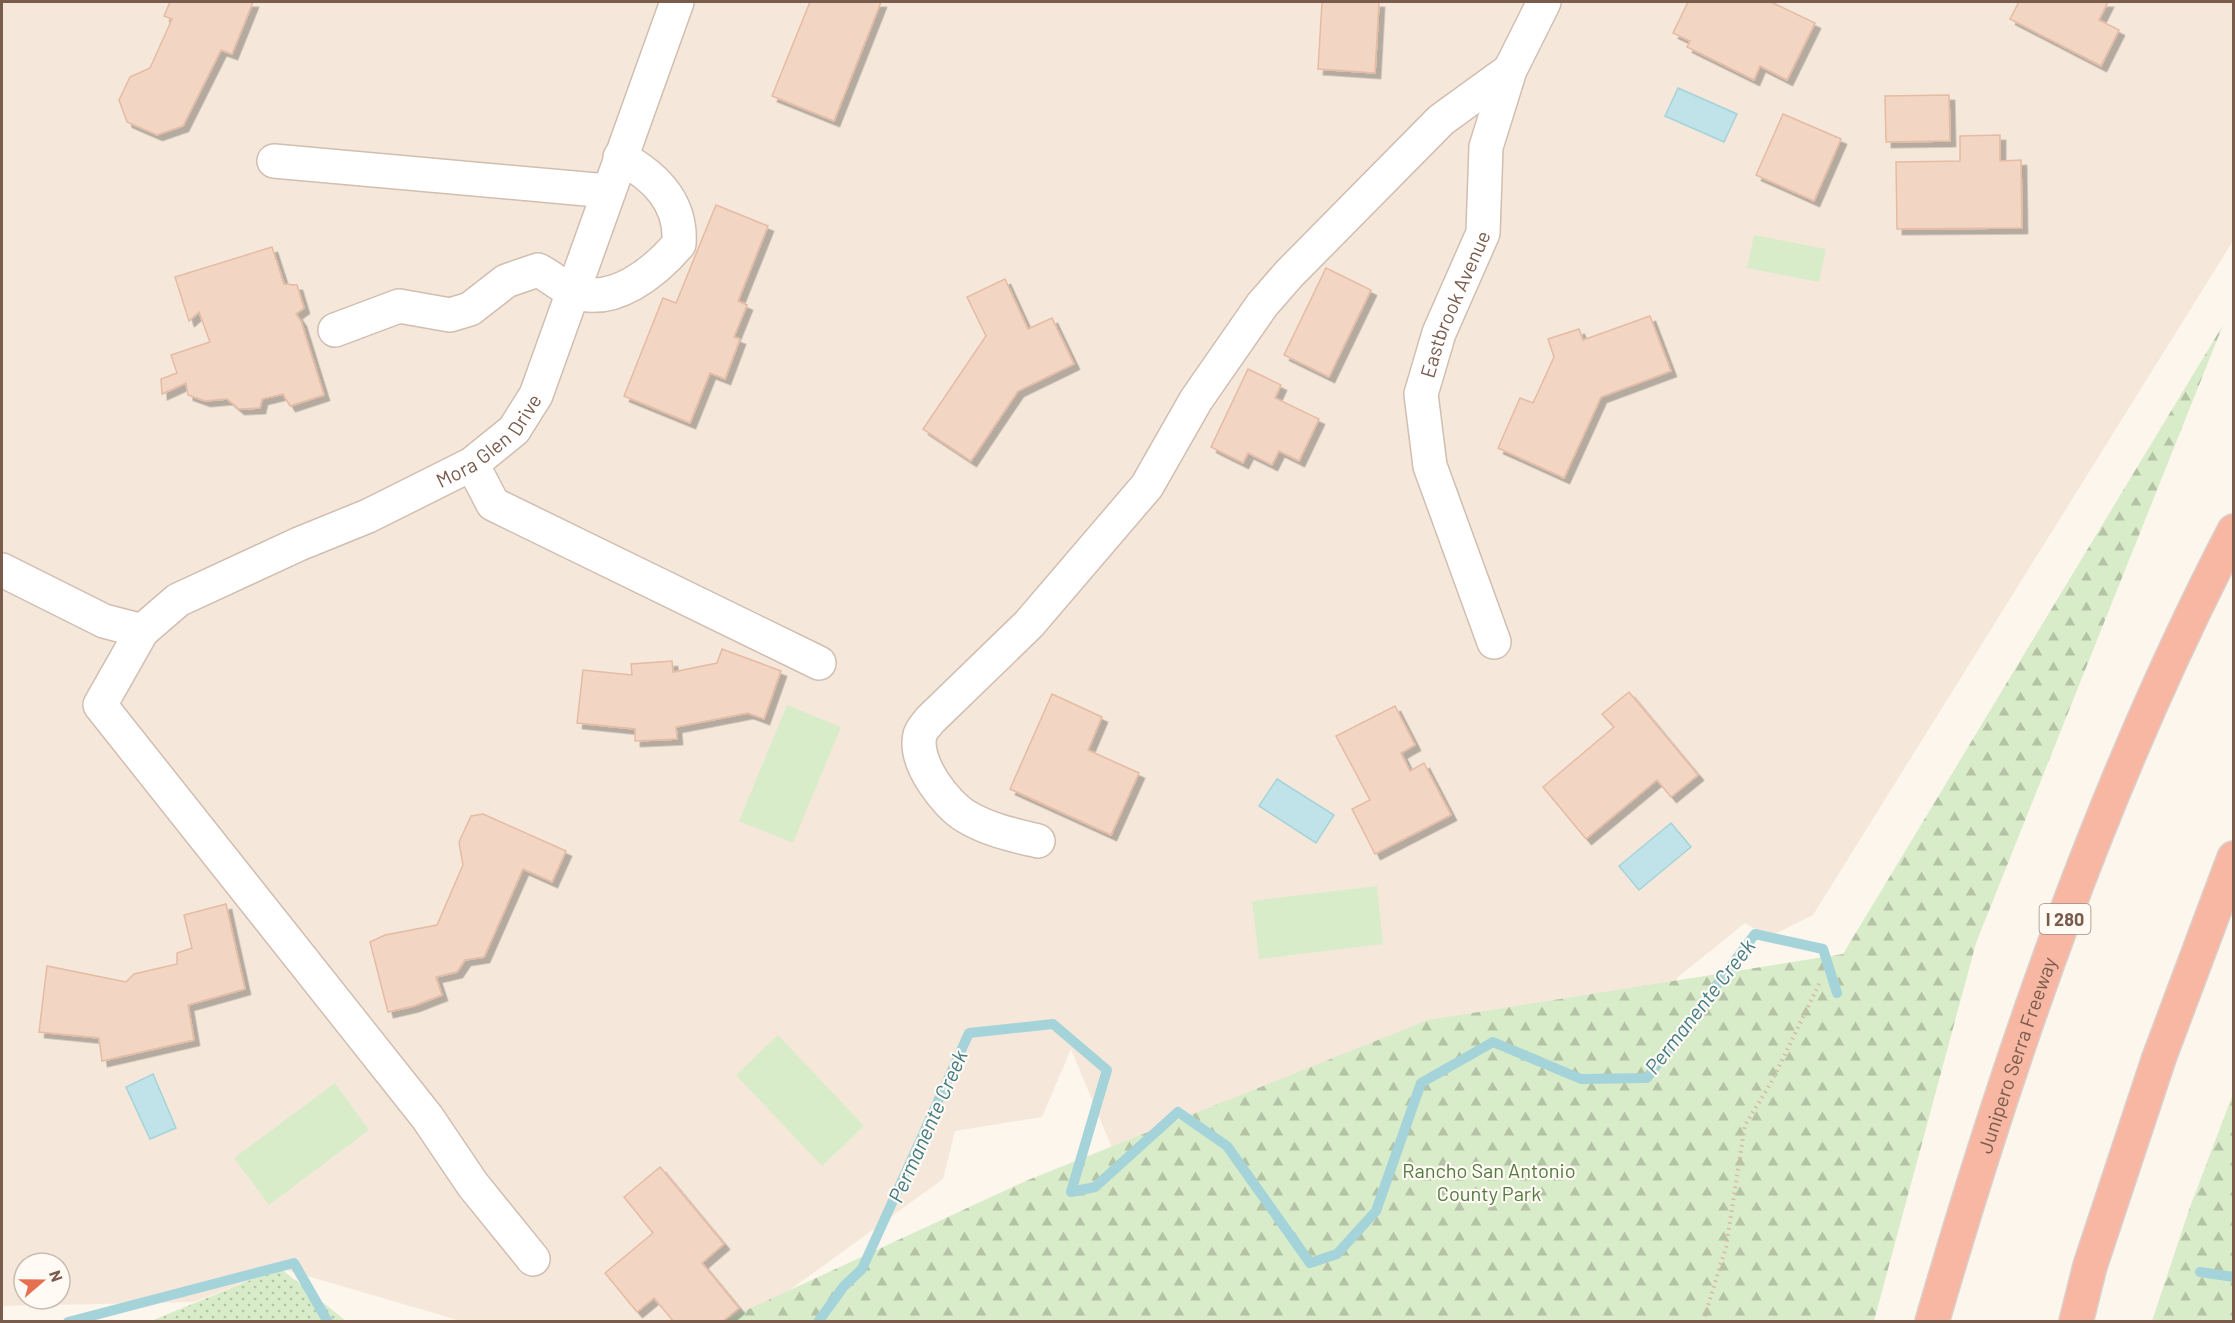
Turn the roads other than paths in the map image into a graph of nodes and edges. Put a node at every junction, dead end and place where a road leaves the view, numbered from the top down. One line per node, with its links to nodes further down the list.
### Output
1 (677, 2): 4 (street, Mora Glen Drive)
2 (1544, 2): 3 (street, Eastbrook Avenue)
3 (1510, 70): 13 (street, Eastbrook Avenue); 15 (street)
4 (620, 157): 6 (street, Mora Glen Drive); 7 (street)
5 (274, 161): 6 (street)
6 (608, 191): 7 (street, Mora Glen Drive)
7 (572, 291): 8 (street); 9 (street, Mora Glen Drive)
8 (335, 330)
9 (472, 464): 12 (street, Mora Glen Drive); 14 (street)
10 (2234, 531): 18 (highway, Junipero Serra Freeway / I 280)
11 (2, 570): 12 (street)
12 (142, 631): 17 (street, Mora Glen Drive)
13 (1494, 642)
14 (819, 663)
15 (1038, 841)
16 (2234, 858): 19 (highway)
17 (533, 1259)
18 (1932, 1322)
19 (2076, 1322)

